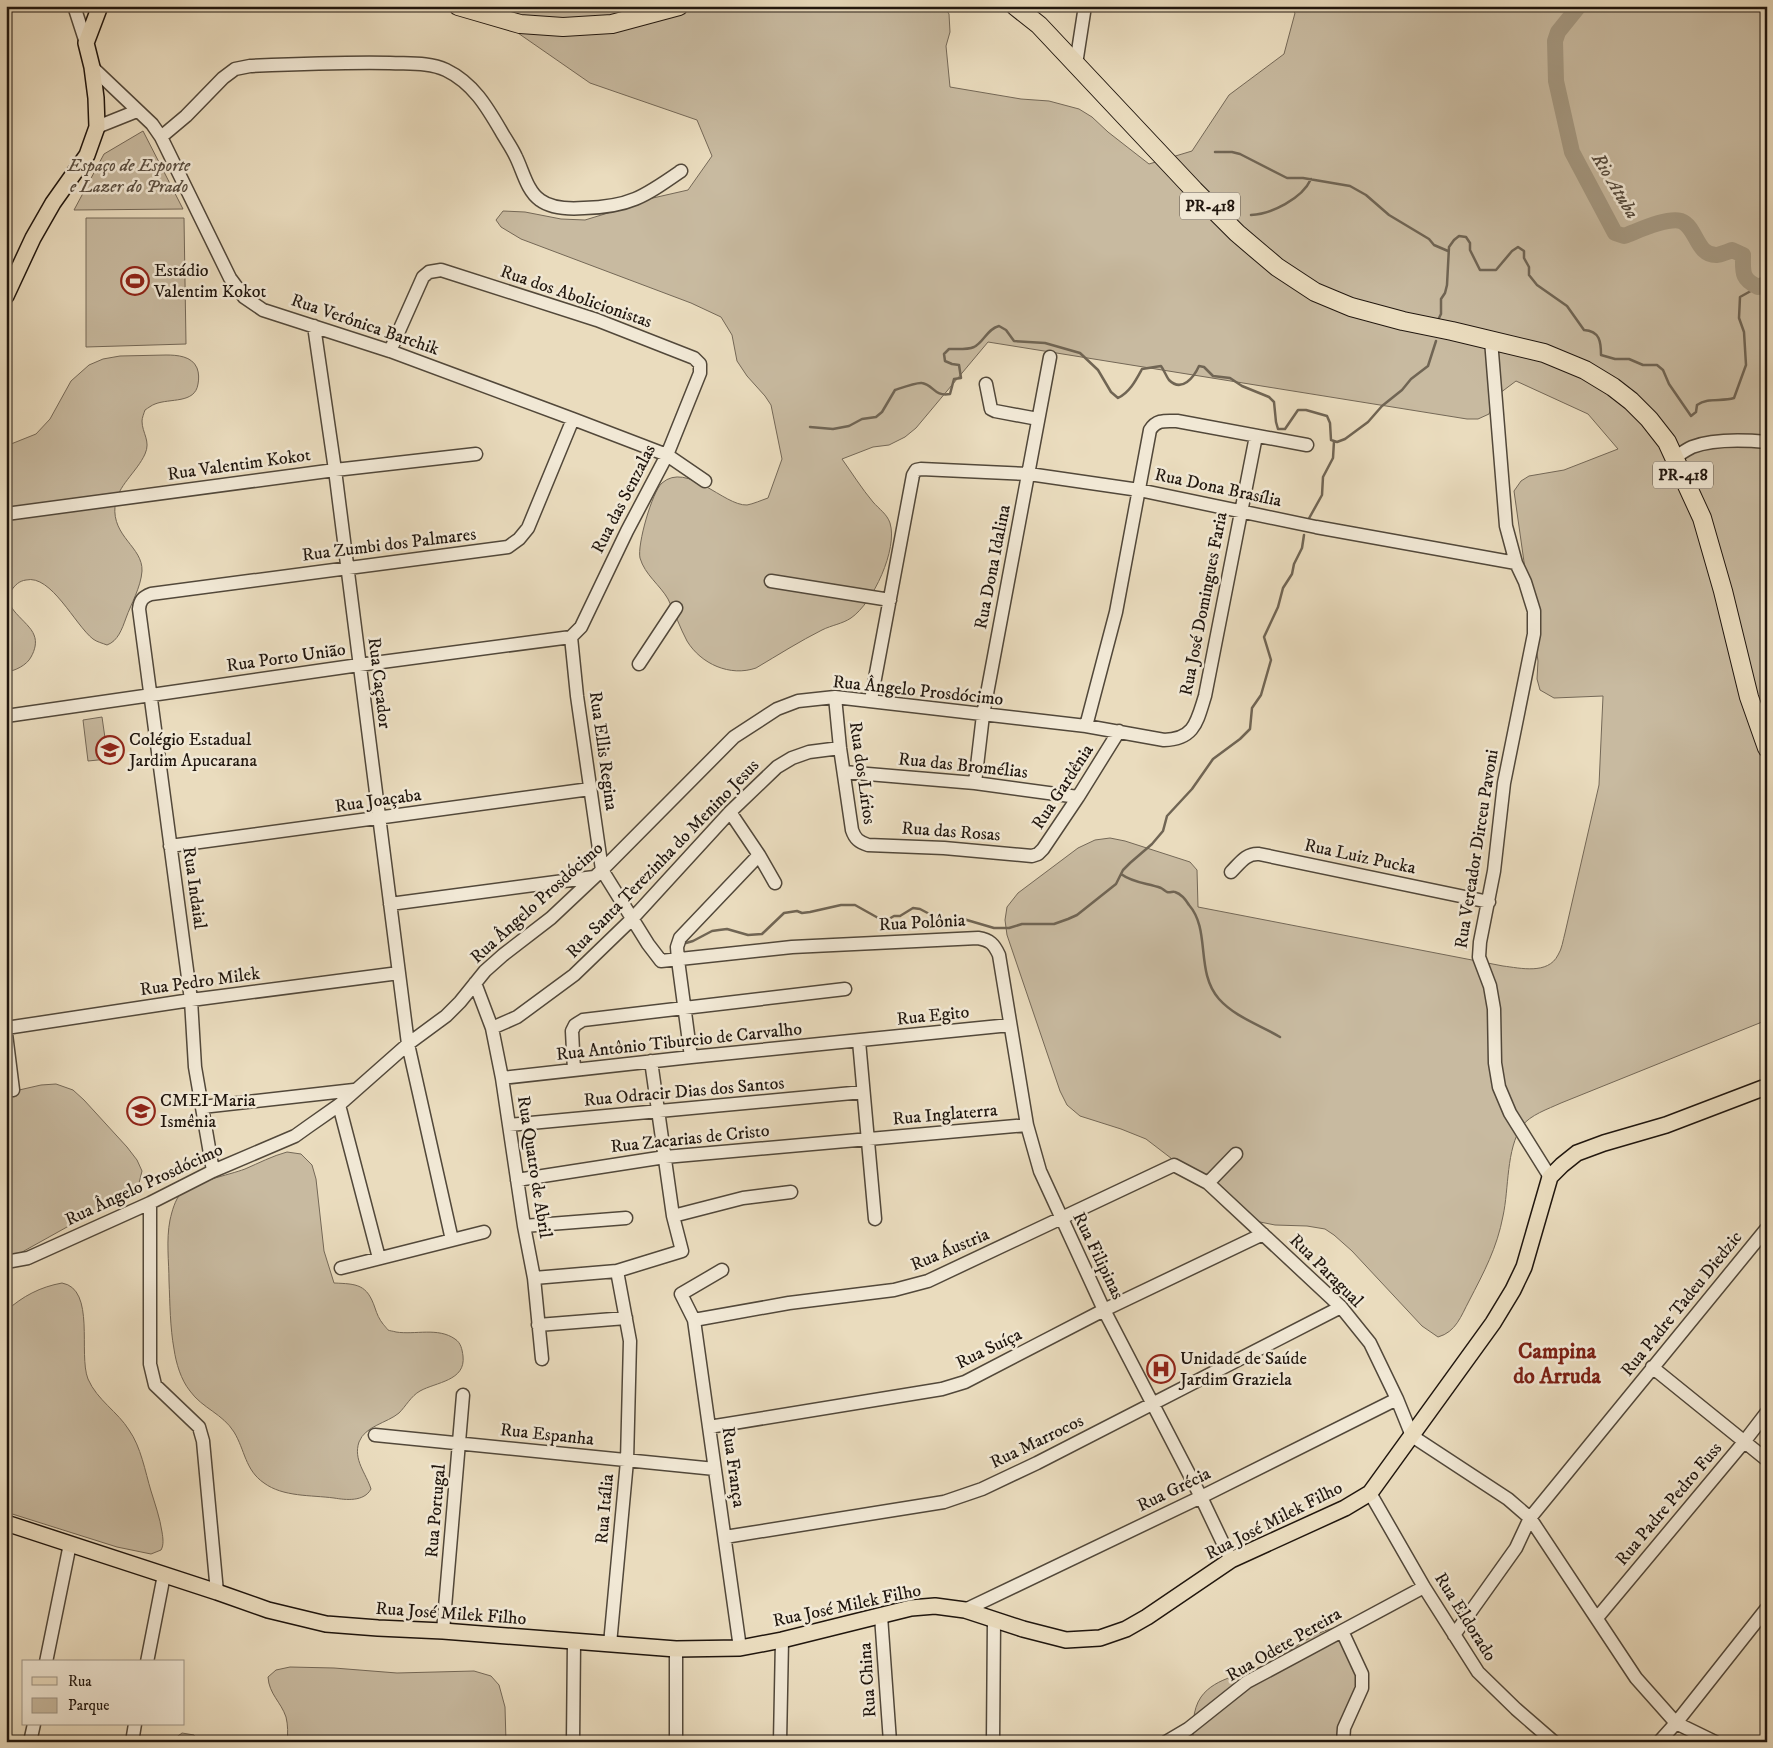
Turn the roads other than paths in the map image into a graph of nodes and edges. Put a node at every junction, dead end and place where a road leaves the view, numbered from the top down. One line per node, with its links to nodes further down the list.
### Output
1 (74, 6): 7 (street)
2 (100, 6): 7 (main road)
3 (458, 6): 4 (highway)
4 (679, 6)
5 (1015, 6): 8 (highway, PR-418)
6 (1085, 6): 8 (street)
7 (86, 42): 9 (main road)
8 (1076, 64): 16 (highway, PR-418)
9 (92, 67): 10 (street, Rua Verônica Barchik); 11 (main road)
10 (137, 111): 11 (street); 12 (street, Rua Verônica Barchik)
11 (97, 127): 14 (main road)
12 (161, 137): 13 (street); 15 (street, Rua Verônica Barchik)
13 (681, 171)
14 (6, 296)
15 (314, 326): 17 (street, Rua Verônica Barchik); 29 (street, Rua Caçador)
16 (1491, 340): 28 (highway, PR-418); 35 (street, Rua Vereador Dirceu Pavoni)
17 (390, 351): 19 (street, Rua dos Abolicionistas); 21 (street, Rua Verônica Barchik)
18 (1050, 358): 22 (street, Rua Dona Idalina)
19 (700, 373): 27 (street, Rua das Senzalas)
20 (986, 384): 22 (street)
21 (573, 419): 27 (street, Rua Verônica Barchik); 36 (street, Rua Zumbi dos Palmares)
22 (1038, 419): 30 (street, Rua Dona Idalina)
23 (1256, 436): 25 (street); 32 (street); 33 (street, Rua José Domingues Faria)
24 (1767, 442): 28 (street)
25 (1307, 445)
26 (476, 454): 29 (street, Rua Valentim Kokot)
27 (666, 456): 31 (street, Rua Verônica Barchik); 41 (street, Rua das Senzalas)
28 (1675, 457): 53 (highway, PR-418)
29 (335, 470): 34 (street, Rua Valentim Kokot); 36 (street, Rua Caçador)
30 (1029, 474): 32 (street, Rua Dona Brasília); 38 (street, Rua Dona Brasília); 47 (street, Rua Dona Idalina)
31 (706, 481)
32 (1139, 490): 33 (street, Rua Dona Brasília); 49 (street)
33 (1240, 510): 35 (street, Rua Dona Brasília); 51 (street, Rua José Domingues Faria)
34 (6, 514)
35 (1516, 563): 67 (street, Rua Vereador Dirceu Pavoni)
36 (348, 567): 40 (street, Rua Zumbi dos Palmares); 43 (street, Rua Caçador)
37 (771, 581): 38 (street)
38 (890, 600): 46 (street)
39 (676, 608): 42 (street)
40 (139, 609): 44 (street, Rua Indaial)
41 (571, 637): 43 (street, Rua Porto União); 56 (street, Rua Ellis Regina)
42 (639, 664)
43 (359, 665): 44 (street, Rua Porto União); 59 (street, Rua Caçador)
44 (150, 696): 48 (street, Rua Porto União); 61 (street, Rua Indaial)
45 (835, 697): 46 (street, Rua Ângelo Prosdócimo); 52 (street, Rua dos Lírios); 65 (street, Rua Ângelo Prosdócimo)
46 (871, 700): 47 (street, Rua Ângelo Prosdócimo)
47 (983, 715): 49 (street, Rua Ângelo Prosdócimo); 55 (street, Rua Dona Idalina)
48 (6, 716)
49 (1086, 726): 50 (street, Rua Ângelo Prosdócimo)
50 (1119, 731): 51 (street, Rua Ângelo Prosdócimo); 57 (street, Rua Gardênia)
51 (1176, 740)
52 (840, 748): 54 (street, Rua dos Lírios); 58 (street, Rua Santa Terezinha do Menino Jesus)
53 (1767, 748)
54 (844, 772): 55 (street, Rua das Bromélias); 60 (street, Rua dos Lírios)
55 (975, 783): 57 (street, Rua das Bromélias)
56 (590, 789): 59 (street, Rua Joaçaba); 65 (street, Rua Ellis Regina)
57 (1078, 797): 63 (street, Rua Gardênia)
58 (730, 812): 62 (street); 69 (street, Rua Santa Terezinha do Menino Jesus)
59 (378, 818): 61 (street, Rua Joaçaba); 68 (street, Rua Caçador)
60 (868, 845): 63 (street, Rua das Rosas)
61 (170, 846): 75 (street, Rua Indaial)
62 (759, 855): 66 (street); 71 (street)
63 (1032, 856)
64 (1231, 872): 67 (street, Rua Luiz Pucka)
65 (598, 873): 68 (street); 69 (street); 73 (street, Rua Ângelo Prosdócimo)
66 (775, 883)
67 (1489, 902): 101 (street, Rua Vereador Dirceu Pavoni)
68 (390, 904): 72 (street, Rua Caçador)
69 (632, 919): 71 (street); 79 (street, Rua Santa Terezinha do Menino Jesus)
70 (995, 946): 71 (street, Rua Polônia); 77 (street, Rua Filipinas)
71 (678, 960): 76 (street)
72 (399, 973): 75 (street, Rua Pedro Milek); 82 (street, Rua Caçador)
73 (475, 983): 79 (street, Rua Quatro de Abril); 82 (street, Rua Ângelo Prosdócimo)
74 (845, 989): 76 (street)
75 (191, 1000): 78 (street, Rua Pedro Milek); 92 (street, Rua Indaial)
76 (685, 1009): 83 (street); 85 (street)
77 (1010, 1025): 81 (street, Rua Egito); 95 (street, Rua Filipinas)
78 (6, 1028)
79 (492, 1028): 86 (street, Rua Quatro de Abril)
80 (6, 1034): 88 (street)
81 (859, 1041): 83 (street, Rua Antônio Tiburcio de Carvalho); 90 (street)
82 (408, 1044): 89 (street, Rua Ângelo Prosdócimo); 114 (street, Rua Caçador)
83 (691, 1057): 84 (street, Rua Antônio Tiburcio de Carvalho)
84 (651, 1062): 85 (street, Rua Antônio Tiburcio de Carvalho); 93 (street)
85 (574, 1070): 86 (street, Rua Antônio Tiburcio de Carvalho)
86 (502, 1078): 94 (street, Rua Quatro de Abril)
87 (1766, 1087): 101 (main road)
88 (14, 1090)
89 (354, 1090): 91 (street, Rua Ângelo Prosdócimo); 92 (street)
90 (863, 1092): 93 (street, Rua Odracir Dias dos Santos); 96 (street)
91 (338, 1105): 100 (street, Rua Ângelo Prosdócimo); 115 (street)
92 (202, 1107): 100 (street, Rua Indaial)
93 (658, 1112): 94 (street, Rua Odracir Dias dos Santos); 98 (street)
94 (509, 1125): 102 (street, Rua Quatro de Abril)
95 (1027, 1125): 96 (street, Rua Inglaterra); 109 (street, Rua Filipinas)
96 (867, 1139): 98 (street, Rua Zacarias de Cristo); 108 (street)
97 (1236, 1154): 103 (street)
98 (665, 1157): 102 (street, Rua Zacarias de Cristo); 106 (street)
99 (1174, 1165): 103 (street, Rua Paragual); 109 (street, Rua Áustria)
100 (214, 1172): 105 (street, Rua Ângelo Prosdócimo)
101 (1550, 1177): 134 (main road)
102 (517, 1180): 110 (street, Rua Quatro de Abril)
103 (1208, 1183): 113 (street, Rua Paragual)
104 (791, 1192): 106 (street)
105 (150, 1203): 116 (street, Rua Ângelo Prosdócimo); 149 (street)
106 (673, 1216): 119 (street)
107 (626, 1218): 110 (street)
108 (875, 1219)
109 (1061, 1219): 122 (street, Rua Filipinas); 124 (street, Rua Áustria)
110 (524, 1226): 120 (street, Rua Quatro de Abril)
111 (1767, 1228): 127 (street, Rua Padre Tadeu Diedzic)
112 (484, 1232): 114 (street)
113 (1263, 1234): 121 (street, Rua Paragual); 122 (street, Rua Suíça)
114 (452, 1240): 115 (street)
115 (379, 1258): 117 (street)
116 (6, 1262)
117 (341, 1268)
118 (722, 1270): 124 (street, Rua França)
119 (617, 1271): 120 (street); 123 (street, Rua Itália)
120 (534, 1278): 125 (street, Rua Quatro de Abril)
121 (1341, 1307): 129 (street, Rua Paragual); 130 (street, Rua Marrocos)
122 (1104, 1310): 130 (street, Rua Filipinas); 132 (street, Rua Suíça)
123 (626, 1318): 125 (street); 138 (street, Rua Itália)
124 (694, 1320): 132 (street, Rua França)
125 (538, 1324): 126 (street, Rua Quatro de Abril)
126 (542, 1359)
127 (1652, 1367): 135 (street); 142 (street, Rua Padre Tadeu Diedzic)
128 (463, 1395): 136 (street, Rua Portugal)
129 (1398, 1399): 134 (street, Rua Paragual); 141 (street, Rua Grécia)
130 (1153, 1404): 141 (street, Rua Filipinas); 144 (street, Rua Marrocos)
131 (1767, 1412): 135 (street, Rua Padre Pedro Fuss)
132 (709, 1427): 139 (street, Rua França)
133 (375, 1435): 136 (street, Rua Espanha)
134 (1412, 1436): 140 (main road, Rua José Milek Filho); 142 (street)
135 (1744, 1442): 137 (street); 153 (street, Rua Padre Pedro Fuss)
136 (460, 1443): 138 (street, Rua Espanha); 155 (street, Rua Portugal)
137 (1767, 1460)
138 (627, 1461): 139 (street, Rua Espanha); 160 (street, Rua Itália)
139 (715, 1469): 144 (street, Rua França)
140 (1370, 1492): 146 (main road, Rua José Milek Filho); 148 (street, Rua Eldorado)
141 (1201, 1497): 146 (street, Rua Filipinas); 151 (street, Rua Grécia)
142 (1530, 1518): 153 (street); 157 (street, Rua Padre Tadeu Diedzic)
143 (6, 1523): 145 (main road, Rua José Milek Filho)
144 (725, 1537): 161 (street, Rua França)
145 (70, 1544): 147 (main road, Rua José Milek Filho); 163 (street)
146 (1231, 1560): 154 (main road, Rua José Milek Filho)
147 (164, 1575): 149 (main road, Rua José Milek Filho); 164 (street)
148 (1424, 1586): 156 (street, Rua Odete Pereira); 157 (street, Rua Eldorado)
149 (218, 1592): 155 (main road, Rua José Milek Filho)
150 (1767, 1608): 165 (street)
151 (964, 1610): 152 (main road, Rua José Milek Filho); 154 (main road, Rua José Milek Filho)
152 (882, 1616): 158 (main road, Rua José Milek Filho); 173 (street, Rua China)
153 (1597, 1618): 165 (street)
154 (994, 1620): 174 (street)
155 (443, 1631): 159 (main road, Rua José Milek Filho)
156 (1342, 1631): 175 (street, Rua Odete Pereira); 176 (street)
157 (1454, 1635): 177 (street, Rua Eldorado)
158 (782, 1640): 161 (main road, Rua José Milek Filho); 172 (street)
159 (574, 1642): 160 (main road, Rua José Milek Filho); 170 (street)
160 (610, 1644): 162 (main road, Rua José Milek Filho)
161 (740, 1648): 162 (main road, Rua José Milek Filho)
162 (676, 1649): 171 (street)
163 (46, 1660)
164 (147, 1660)
165 (1676, 1723): 178 (street); 179 (street)
166 (34, 1726): 168 (street)
167 (135, 1726): 169 (street)
168 (30, 1742)
169 (132, 1742)
170 (573, 1742)
171 (676, 1742)
172 (780, 1742)
173 (890, 1742)
174 (993, 1742)
175 (1166, 1742)
176 (1343, 1742)
177 (1554, 1742)
178 (1659, 1742)
179 (1715, 1742)

